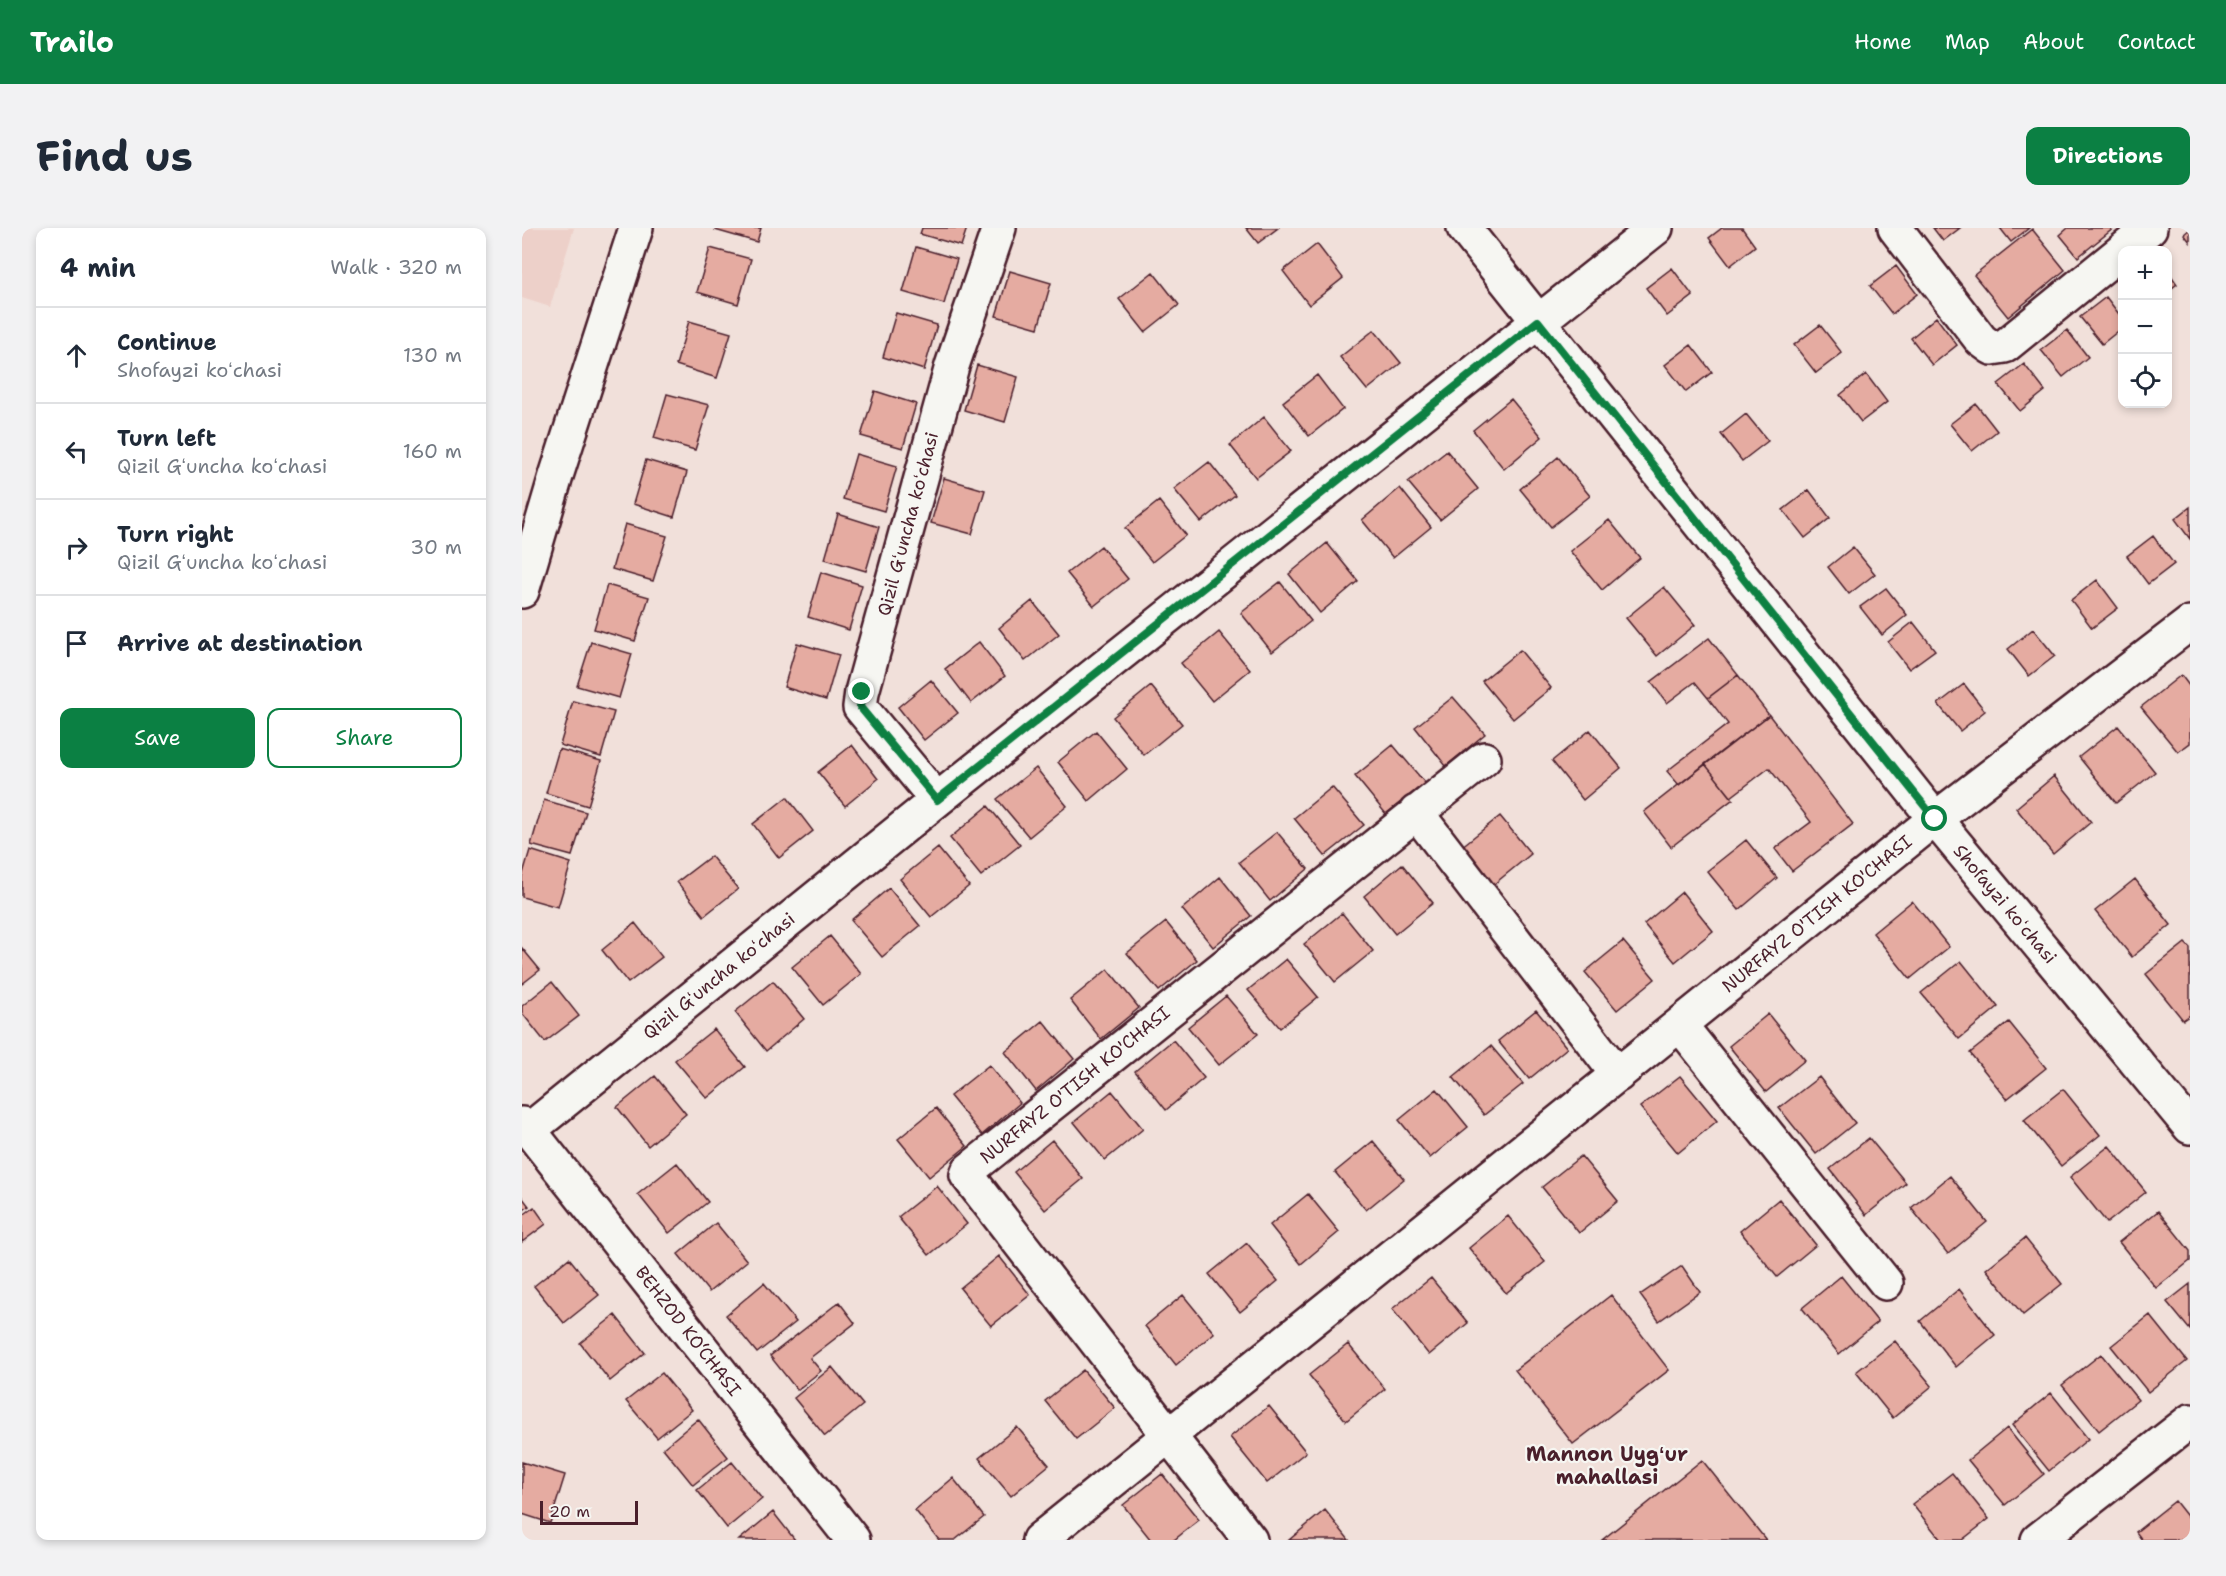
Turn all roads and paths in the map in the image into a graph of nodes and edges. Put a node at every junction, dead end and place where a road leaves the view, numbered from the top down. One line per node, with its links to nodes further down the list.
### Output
1 (636, 228): 8 (street)
2 (999, 228): 11 (street, Qizil Gʻuncha koʻchasi)
3 (1464, 228): 7 (street, Shofayzi koʻchasi)
4 (1656, 228): 7 (street, Qizil Gʻuncha koʻchasi)
5 (1895, 228): 6 (street)
6 (2150, 228)
7 (1538, 321): 11 (street, Qizil Gʻuncha koʻchasi); 13 (street, Shofayzi koʻchasi)
8 (522, 591)
9 (2188, 627): 13 (street, NURFAYZ O'TISH KO'CHASI)
10 (1484, 759): 12 (street, NURFAYZ O'TISH KO'CHASI)
11 (937, 800): 16 (street, Qizil Gʻuncha koʻchasi)
12 (1416, 812): 15 (street); 20 (street, NURFAYZ O'TISH KO'CHASI)
13 (1935, 819): 14 (street, NURFAYZ O'TISH KO'CHASI); 17 (street, Shofayzi koʻchasi)
14 (1680, 1025): 15 (street, NURFAYZ O'TISH KO'CHASI); 18 (street)
15 (1618, 1075): 20 (street, NURFAYZ O'TISH KO'CHASI)
16 (526, 1127): 21 (street, BEHZOD KO‘CHASI)
17 (2190, 1127)
18 (1886, 1283)
19 (2190, 1421): 24 (street)
20 (1170, 1436): 22 (street, NURFAYZ O'TISH KO'CHASI); 23 (street, NURFAYZ O'TISH KO'CHASI)
21 (853, 1540)
22 (1039, 1540)
23 (1251, 1540)
24 (2038, 1540)

